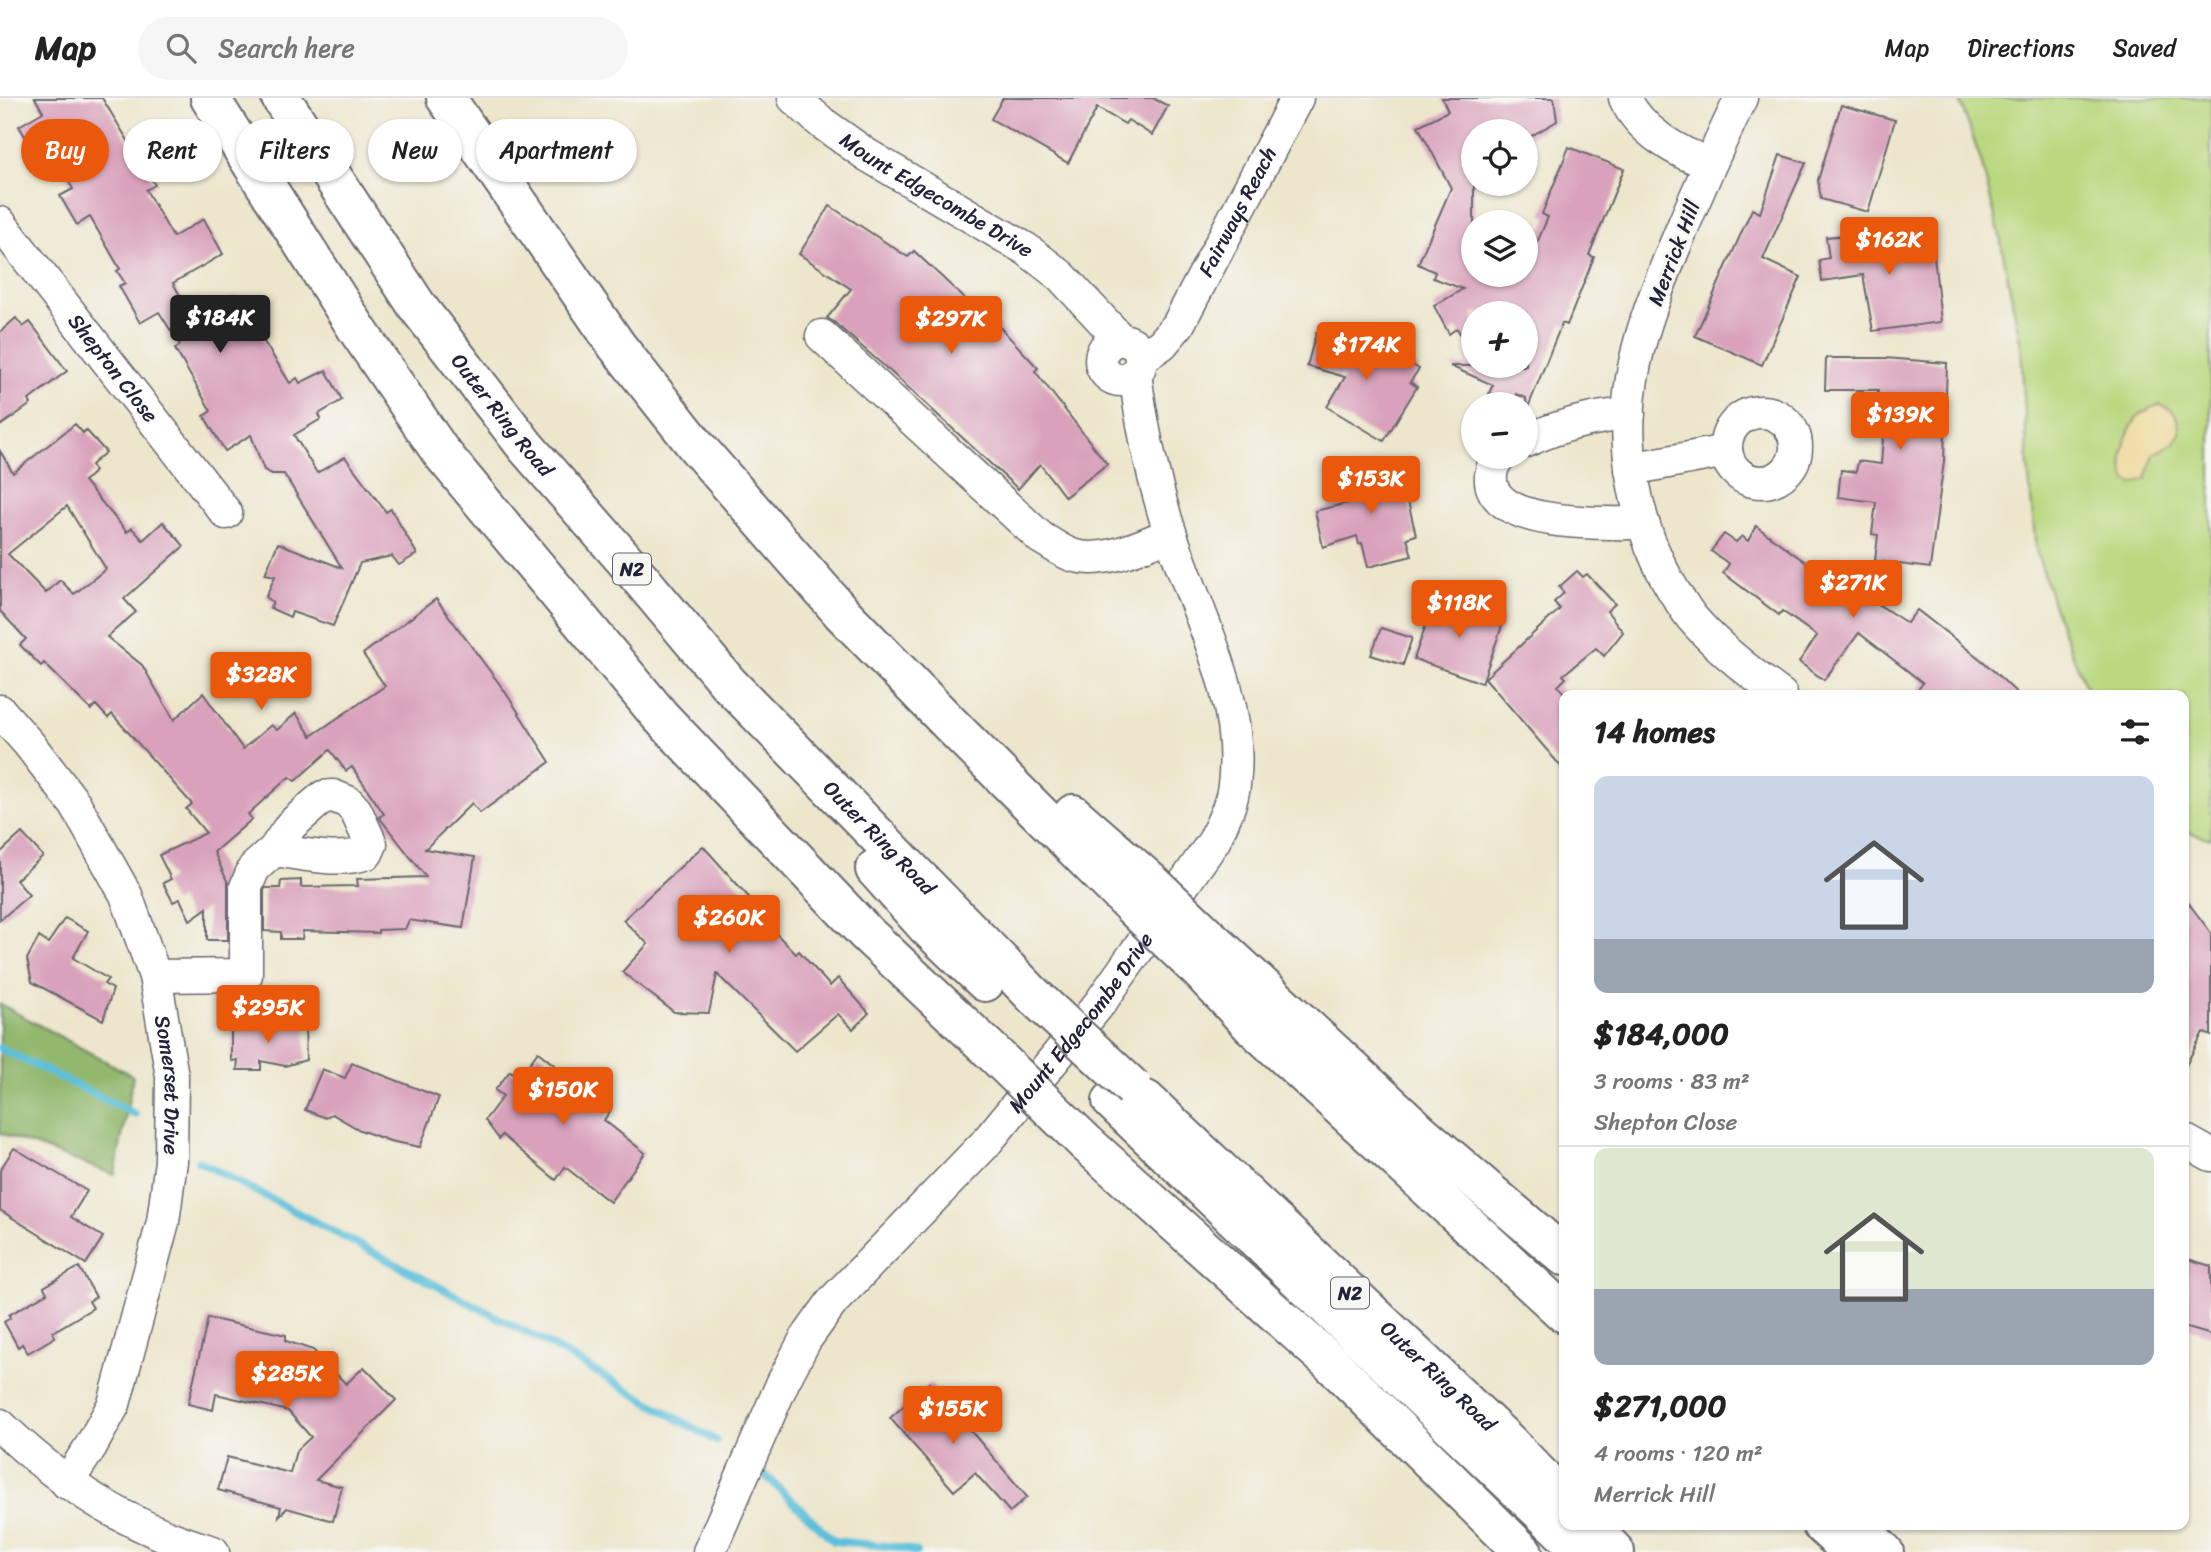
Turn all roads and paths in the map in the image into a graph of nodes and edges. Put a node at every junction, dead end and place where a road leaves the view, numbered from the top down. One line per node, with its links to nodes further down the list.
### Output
1 (210, 98): 43 (highway, bridge)
2 (281, 98): 26 (highway, Outer Ring Road / N2, bridge)
3 (446, 98): 23 (highway, bridge)
4 (794, 98): 11 (street, Mount Edgecombe Drive)
5 (1297, 98): 11 (street, Fairways Reach)
6 (1625, 98): 8 (street)
7 (1741, 98): 8 (street, Merrick Hill)
8 (1710, 163): 12 (street, Merrick Hill)
9 (0, 223): 17 (street, Shepton Close)
10 (822, 336): 19 (street)
11 (1125, 357): 19 (street, Mount Edgecombe Drive)
12 (1629, 414): 13 (street); 16 (street, Merrick Hill)
13 (1538, 435)
14 (1726, 451): 16 (street)
15 (1492, 469): 18 (street)
16 (1631, 469): 18 (street, Merrick Hill)
17 (226, 513)
18 (1643, 523): 20 (street, Merrick Hill)
19 (1170, 534): 42 (street, Mount Edgecombe Drive)
20 (1774, 690)
21 (0, 711): 24 (street, Somerset Drive)
22 (274, 850): 24 (street)
23 (1206, 956): 25 (highway); 29 (highway)
24 (155, 976): 33 (street, Somerset Drive)
25 (1251, 1025): 30 (highway); 31 (highway)
26 (1122, 1094): 34 (highway, Outer Ring Road / N2); 35 (highway)
27 (2189, 1143): 28 (street)
28 (2211, 1155)
29 (1559, 1252)
30 (1559, 1296)
31 (1559, 1308)
32 (0, 1425): 33 (street)
33 (67, 1483): 41 (street)
34 (1559, 1495)
35 (1559, 1528)
36 (1561, 1530): 44 (highway)
37 (1594, 1530): 45 (highway)
38 (1799, 1530): 46 (highway)
39 (1828, 1530): 47 (highway)
40 (1861, 1530): 48 (highway)
41 (213, 1552)
42 (709, 1552)
43 (1523, 1552)
44 (1583, 1552)
45 (1615, 1552)
46 (1823, 1552)
47 (1852, 1552)
48 (1884, 1552)

